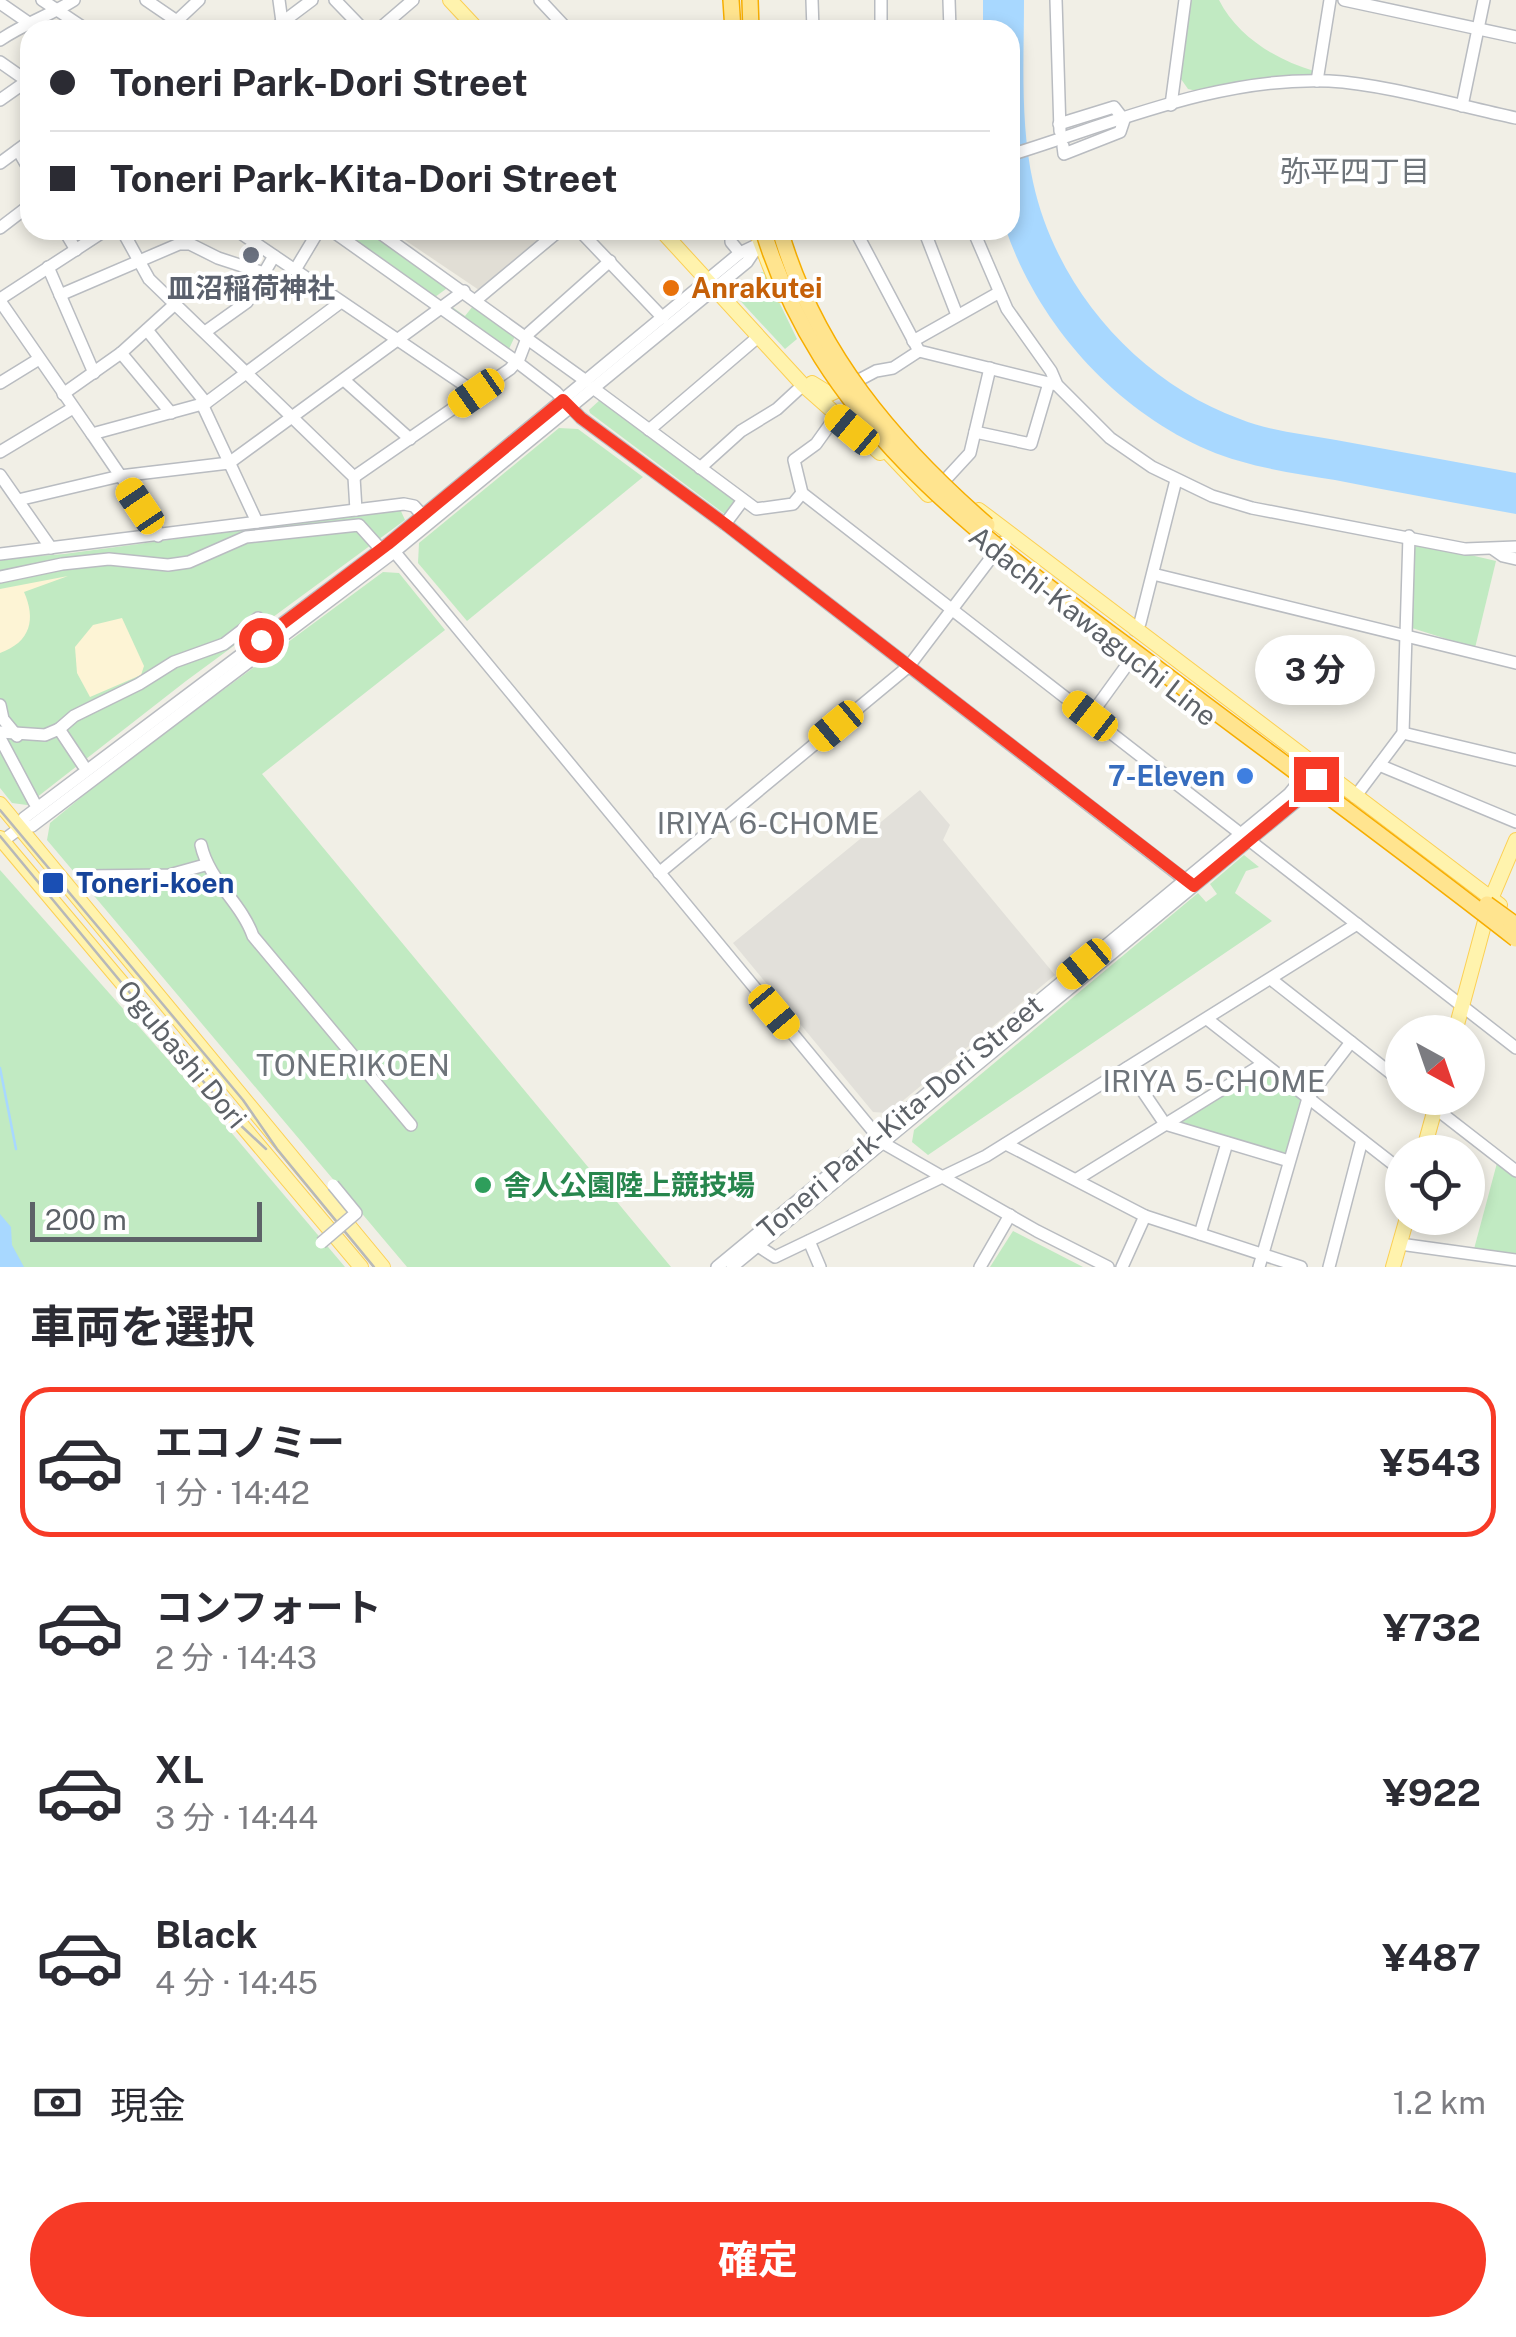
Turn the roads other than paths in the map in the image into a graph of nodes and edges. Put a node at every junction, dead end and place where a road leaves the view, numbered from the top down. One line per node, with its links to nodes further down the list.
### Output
1 (42, 0): 16 (street)
2 (74, 0): 16 (street)
3 (146, 0): 20 (street)
4 (200, 0): 21 (street)
5 (312, 0): 22 (street)
6 (336, 0): 23 (street)
7 (414, 0): 24 (street)
8 (450, 0): 25 (main road)
9 (540, 0): 26 (street)
10 (1056, 0): 33 (street)
11 (1184, 0): 30 (street)
12 (1330, 0): 29 (street)
13 (1344, 0): 27 (street)
14 (1484, 0): 27 (street)
15 (0, 4): 17 (street)
16 (58, 10): 18 (street); 19 (street)
17 (24, 20)
18 (32, 20)
19 (72, 20)
20 (167, 20)
21 (178, 20)
22 (285, 20)
23 (355, 20)
24 (390, 20)
25 (469, 20)
26 (556, 20)
27 (1478, 30): 28 (street); 31 (street)
28 (1516, 38)
29 (1317, 81): 30 (street); 31 (street)
30 (1172, 105): 33 (street)
31 (1462, 106): 32 (street)
32 (1516, 118)
33 (1124, 120): 35 (street); 36 (street)
34 (18, 150): 37 (street); 38 (street)
35 (1063, 150)
36 (1020, 152)
37 (20, 154)
38 (0, 164)
39 (20, 213): 40 (street)
40 (0, 228)
41 (70, 240): 61 (street)
42 (91, 240): 61 (street)
43 (128, 240): 65 (street)
44 (251, 240): 63 (street)
45 (313, 240): 67 (street)
46 (346, 240): 77 (street)
47 (390, 240): 70 (street)
48 (548, 240): 74 (street)
49 (589, 240): 64 (street)
50 (670, 240): 69 (main road)
51 (732, 240): 62 (street)
52 (754, 240): 62 (street)
53 (757, 240): 69 (street)
54 (762, 240): 99 (main road, Adachi-Kawaguchi Line)
55 (763, 240): 174 (highway, bridge)
56 (785, 240): 171 (highway, bridge)
57 (786, 240): 93 (main road, Adachi-Kawaguchi Line)
58 (860, 240): 85 (street)
59 (928, 240): 78 (street)
60 (976, 240): 71 (street)
61 (76, 250): 66 (street)
62 (740, 253): 69 (street)
63 (274, 256): 67 (street); 68 (street)
64 (610, 261): 79 (street); 82 (street)
65 (141, 263): 68 (street); 72 (street); 76 (street)
66 (48, 268): 72 (street); 73 (street)
67 (295, 270): 75 (street)
68 (264, 274): 81 (street)
69 (711, 285): 79 (street); 83 (main road); 95 (street); 99 (main road)
70 (464, 291): 74 (street); 77 (street)
71 (998, 293): 78 (street); 96 (street)
72 (60, 296): 90 (street)
73 (0, 300): 87 (street)
74 (476, 300): 82 (street)
75 (342, 302): 84 (street); 91 (street)
76 (175, 304): 80 (street); 81 (street)
77 (443, 307): 84 (street); 88 (street)
78 (957, 315): 85 (street)
79 (663, 318): 95 (street)
80 (148, 330): 86 (street); 101 (street)
81 (205, 332): 91 (street)
82 (527, 337): 88 (street); 95 (street)
83 (758, 337): 97 (main road); 107 (street)
84 (398, 341): 92 (street); 98 (street)
85 (916, 346): 89 (street); 93 (street)
86 (122, 353): 90 (street); 104 (street)
87 (40, 358): 94 (street); 100 (street)
88 (517, 362): 98 (street); 102 (street)
89 (990, 368): 96 (street); 108 (street)
90 (94, 373): 100 (street)
91 (246, 373): 101 (street); 106 (street)
92 (344, 380): 106 (street); 110 (street)
93 (859, 380): 99 (main road); 118 (main road, Adachi-Kawaguchi Line)
94 (0, 384)
95 (590, 384): 102 (street); 107 (street)
96 (1053, 384): 108 (street); 119 (street)
97 (803, 385): 105 (main road); 113 (street)
98 (476, 393): 110 (street)
99 (838, 393): 116 (main road, Adachi-Kawaguchi Line)
100 (63, 394): 103 (street)
101 (204, 403): 104 (street); 112 (street)
102 (566, 404): 124 (street); 125 (street); 130 (street)
103 (73, 408): 109 (street); 111 (street)
104 (171, 414): 109 (street)
105 (836, 416): 116 (main road); 120 (street)
106 (293, 418): 112 (street); 117 (street)
107 (649, 430): 113 (street)
108 (975, 432): 118 (street)
109 (92, 434): 115 (street)
110 (410, 439): 117 (street)
111 (0, 452)
112 (228, 464): 115 (street); 126 (street)
113 (700, 468): 122 (street)
114 (0, 475): 121 (street)
115 (120, 476): 121 (street); 128 (street)
116 (908, 476): 134 (main road, Adachi-Kawaguchi Line)
117 (354, 477): 123 (street)
118 (946, 480): 127 (main road, Adachi-Kawaguchi Line)
119 (1176, 480): 129 (street); 137 (street)
120 (802, 493): 122 (street); 139 (street)
121 (18, 500): 132 (street)
122 (743, 500): 125 (street)
123 (356, 510): 124 (street); 126 (street)
124 (423, 516): 130 (street)
125 (725, 524): 145 (street)
126 (258, 528): 128 (street); 130 (street); 138 (street)
127 (1009, 535): 134 (street); 141 (main road, Adachi-Kawaguchi Line)
128 (158, 536): 132 (street)
129 (1408, 536): 133 (street); 142 (street)
130 (386, 547): 161 (street); 167 (street)
131 (1516, 547): 133 (street)
132 (51, 548): 135 (street)
133 (1493, 549): 136 (street)
134 (995, 552): 139 (street); 143 (main road, Adachi-Kawaguchi Line)
135 (4, 554): 138 (street)
136 (1516, 559)
137 (1152, 574): 141 (street); 142 (street)
138 (6, 576)
139 (952, 610): 145 (street); 147 (street)
140 (256, 625): 148 (street)
141 (1135, 630): 155 (main road, Adachi-Kawaguchi Line)
142 (1406, 636): 144 (street); 149 (street)
143 (1132, 658): 147 (street); 156 (main road, Adachi-Kawaguchi Line)
144 (1516, 663)
145 (909, 666): 167 (street); 169 (street)
146 (0, 704): 151 (street)
147 (1090, 716): 162 (street)
148 (59, 729): 151 (street); 153 (street)
149 (1403, 733): 152 (street); 154 (street)
150 (0, 735): 151 (street); 158 (street)
151 (17, 736)
152 (1516, 760)
153 (83, 765)
154 (1378, 765): 157 (street); 160 (street)
155 (1317, 768): 156 (street, Toneri Park-Kita-Dori Street); 157 (main road, Adachi-Kawaguchi Line)
156 (1303, 786): 162 (street, Toneri Park-Kita-Dori Street); 172 (main road, Adachi-Kawaguchi Line)
157 (1355, 796): 170 (main road, Adachi-Kawaguchi Line)
158 (34, 802)
159 (0, 804): 161 (main road, Ogubashi Dori)
160 (1516, 822)
161 (20, 828): 164 (street); 210 (main road, Ogubashi Dori)
162 (1246, 837): 169 (street, Toneri Park-Kita-Dori Street); 173 (street)
163 (1516, 840): 170 (main road)
164 (1, 841): 209 (main road, Ogubashi Dori)
165 (201, 845): 166 (street)
166 (205, 865): 168 (street); 187 (street)
167 (658, 873): 188 (street)
168 (85, 876)
169 (1190, 883): 188 (street, Toneri Park-Kita-Dori Street)
170 (1491, 899): 171 (main road, Adachi-Kawaguchi Line); 172 (main road)
171 (1516, 921)
172 (1485, 922): 174 (main road, Adachi-Kawaguchi Line); 176 (main road)
173 (1356, 924): 175 (street); 176 (street)
174 (1516, 942)
175 (1272, 980): 178 (street); 179 (street)
176 (1462, 1006): 177 (main road); 180 (street)
177 (1460, 1015)
178 (1207, 1019): 181 (street); 182 (street)
179 (1351, 1042): 183 (street); 184 (street)
180 (1516, 1048)
181 (1264, 1064): 184 (street); 186 (street)
182 (1127, 1068): 186 (street); 191 (street)
183 (1385, 1069)
184 (1308, 1098): 189 (street); 193 (street)
185 (1452, 1115): 194 (street)
186 (1165, 1124): 190 (street); 196 (street)
187 (411, 1125)
188 (880, 1139): 195 (street); 205 (street, Toneri Park-Kita-Dori Street); 211 (street, Toneri Park-Kita-Dori Street)
189 (1362, 1140): 192 (street); 218 (street)
190 (1226, 1143): 193 (street); 200 (street)
191 (1006, 1144): 195 (street); 196 (street)
192 (1385, 1158)
193 (1289, 1161): 208 (street)
194 (1516, 1170)
195 (945, 1178): 198 (street); 202 (street)
196 (1077, 1180): 199 (street)
197 (333, 1185): 203 (street, bridge)
198 (1010, 1215): 214 (street); 215 (street)
199 (1145, 1216): 200 (street); 216 (street)
200 (1200, 1234): 208 (street)
201 (1402, 1235): 204 (main road)
202 (809, 1241): 205 (street); 213 (street)
203 (321, 1243)
204 (1400, 1244): 206 (street); 219 (main road)
205 (758, 1246): 212 (street, Toneri Park-Kita-Dori Street)
206 (1463, 1252): 207 (street); 220 (street)
207 (1516, 1260)
208 (1261, 1261): 217 (street)
209 (360, 1267)
210 (383, 1267)
211 (717, 1267)
212 (732, 1267)
213 (820, 1267)
214 (980, 1267)
215 (1108, 1267)
216 (1122, 1267)
217 (1300, 1267)
218 (1329, 1267)
219 (1393, 1267)
220 (1462, 1267)

